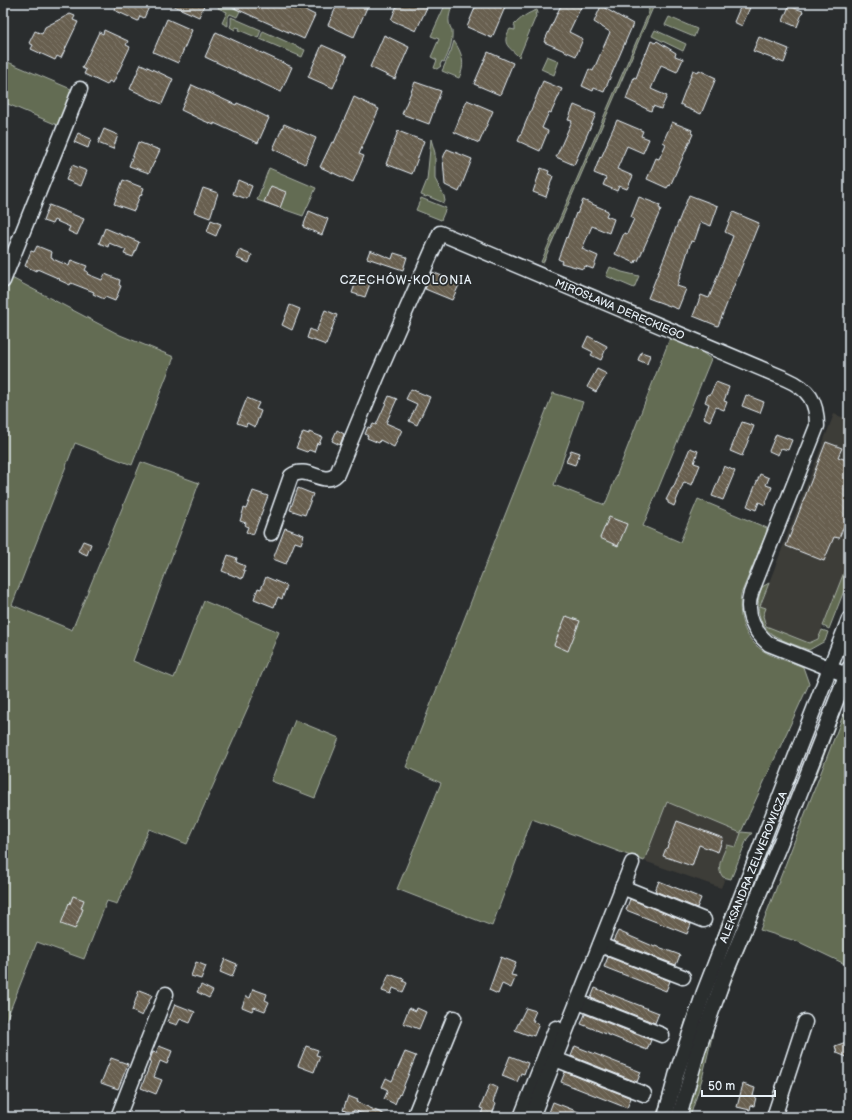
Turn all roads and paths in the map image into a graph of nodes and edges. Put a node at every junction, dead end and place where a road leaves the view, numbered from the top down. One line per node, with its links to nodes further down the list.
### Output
1 (80, 89): 2 (street)
2 (3, 282)
3 (270, 533): 5 (street, MIROSŁAWA DERECKIEGO)
4 (849, 619): 5 (street, ALEKSANDRA ZELWEROWICZA)
5 (830, 668): 6 (street); 23 (street, ALEKSANDRA ZELWEROWICZA)
6 (848, 673): 24 (street, ALEKSANDRA ZELWEROWICZA)
7 (632, 863): 8 (street)
8 (622, 887): 9 (street); 10 (street)
9 (704, 920)
10 (600, 945): 11 (street); 13 (street)
11 (683, 977)
12 (166, 994): 21 (street)
13 (578, 1002): 17 (street); 18 (street)
14 (454, 1018): 22 (street)
15 (805, 1022): 25 (street)
16 (556, 1028): 20 (street)
17 (662, 1035)
18 (555, 1059): 19 (street); 20 (street)
19 (644, 1094)
20 (531, 1116)
21 (118, 1117)
22 (414, 1117)
23 (665, 1117)
24 (679, 1117)
25 (774, 1117)

